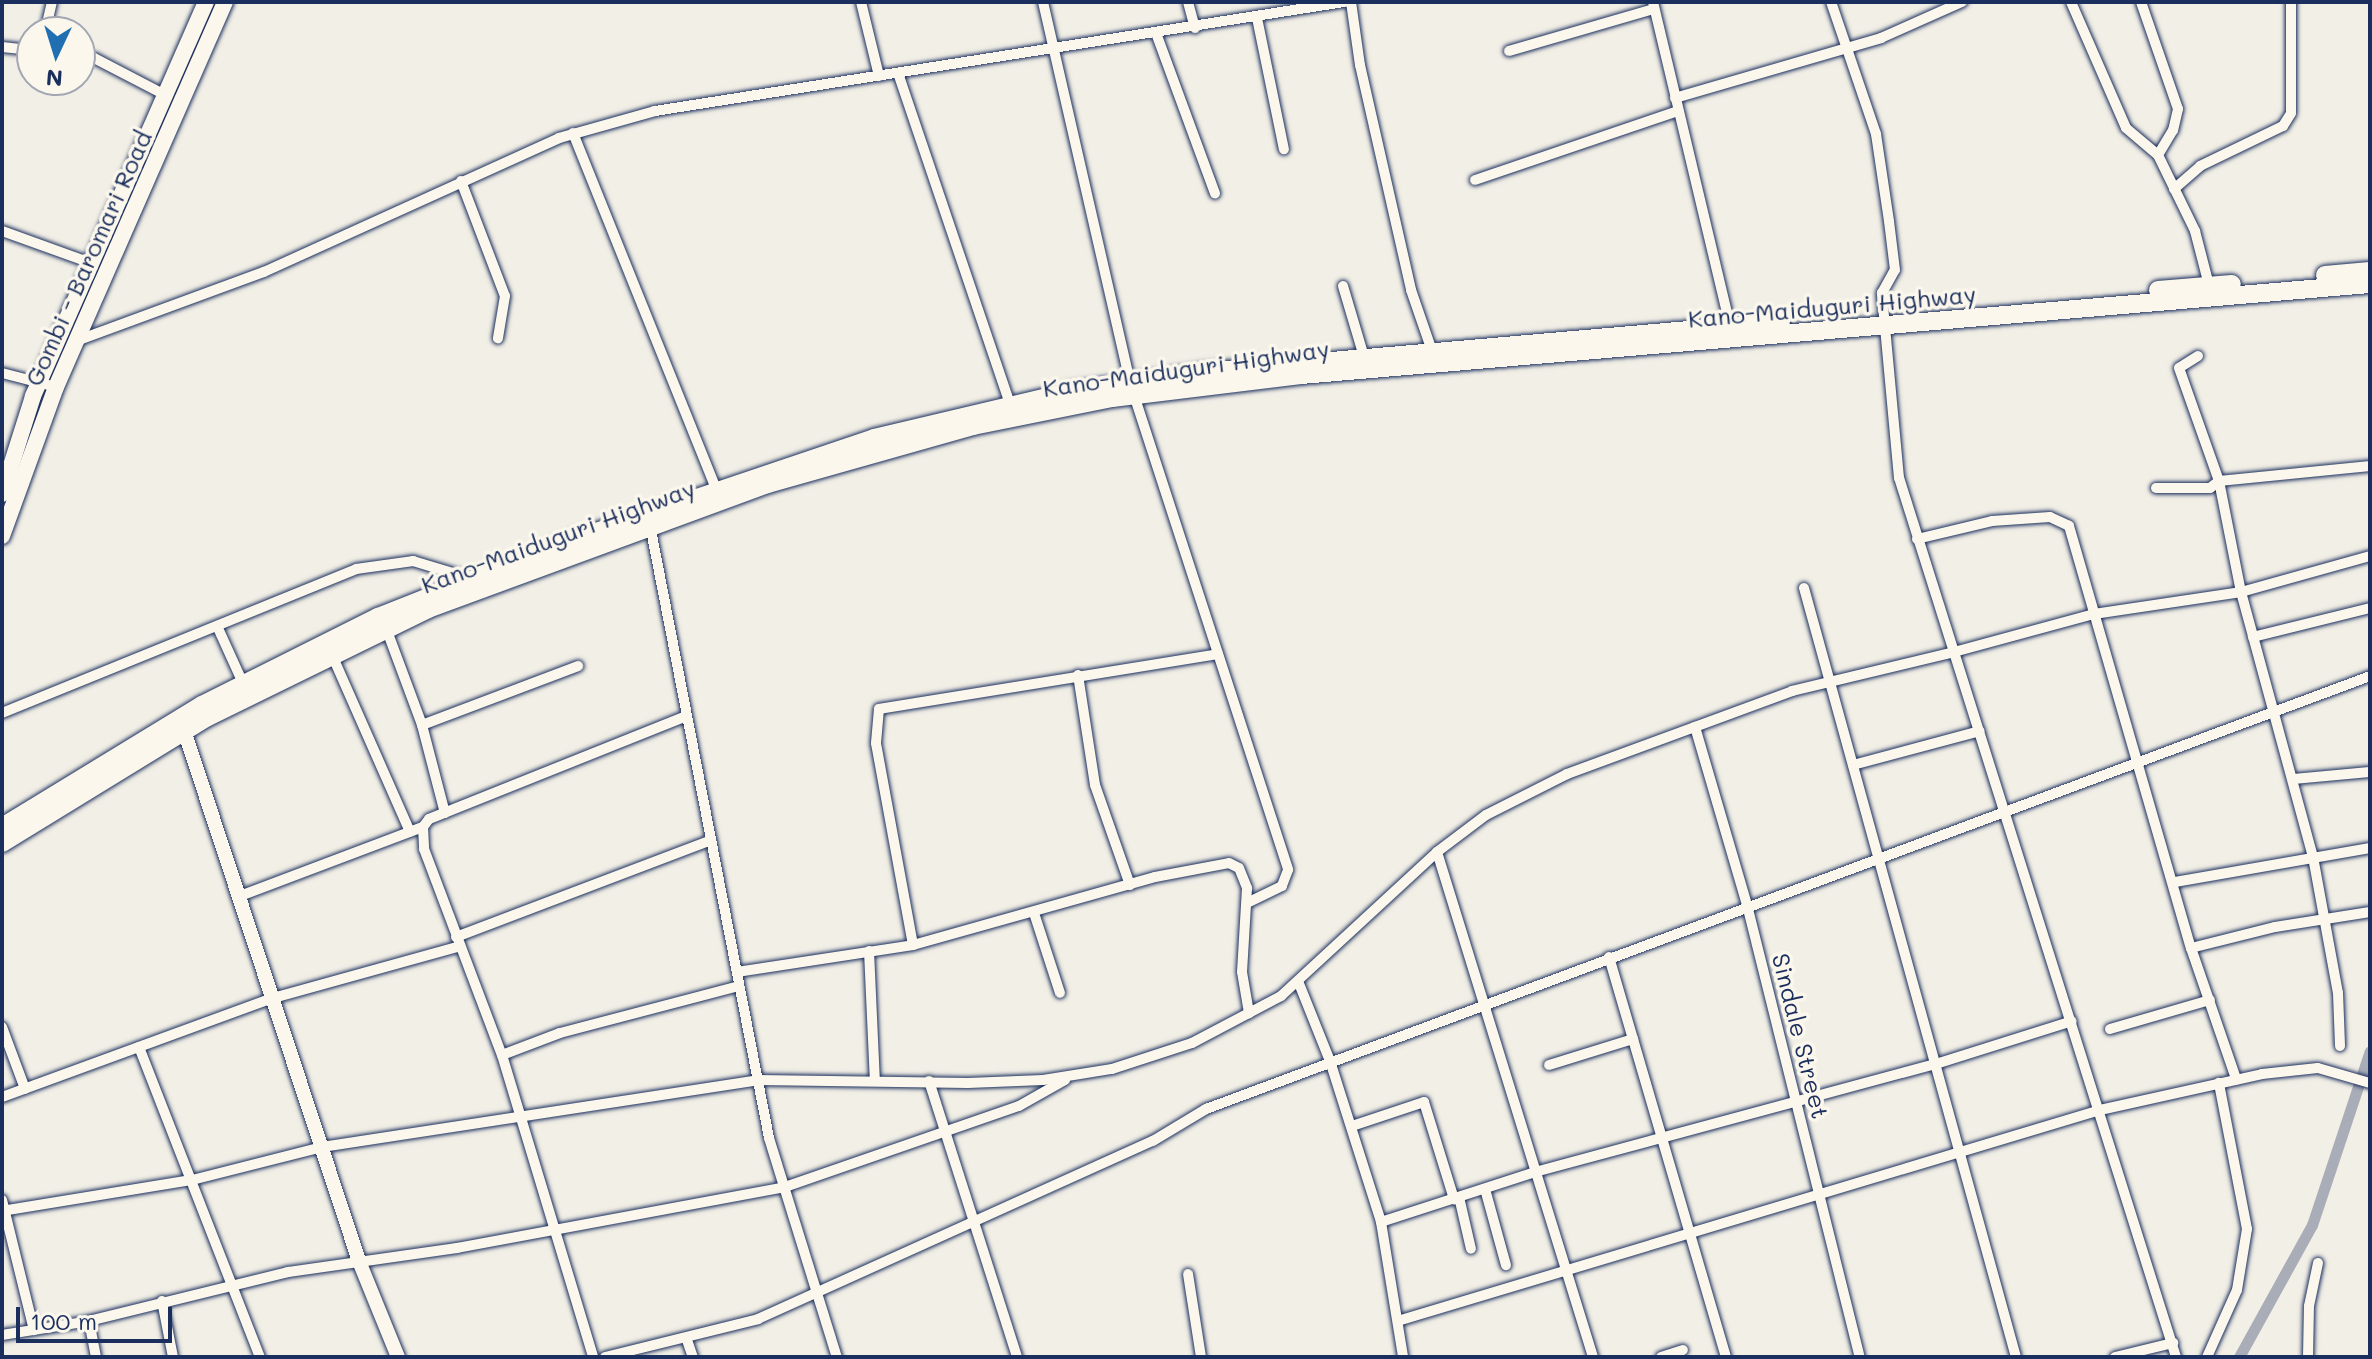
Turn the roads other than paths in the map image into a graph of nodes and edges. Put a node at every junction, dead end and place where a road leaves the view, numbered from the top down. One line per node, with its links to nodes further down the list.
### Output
1 (206, 2): 23 (main road, Gombi - Baromari Road)
2 (225, 2): 43 (main road, Gombi - Baromari Road)
3 (861, 2): 22 (street)
4 (1043, 2): 18 (street)
5 (1188, 2): 15 (street)
6 (1344, 2): 14 (street)
7 (1351, 2): 44 (street)
8 (1831, 2): 17 (street)
9 (1962, 2): 17 (street)
10 (2071, 2): 28 (street)
11 (2141, 2): 28 (street)
12 (2291, 2): 31 (street)
13 (1654, 5): 19 (street); 24 (street)
14 (1257, 18): 15 (street); 27 (street)
15 (1195, 28): 16 (street)
16 (1156, 33): 18 (street); 32 (street)
17 (1847, 49): 24 (street); 39 (street)
18 (1051, 50): 21 (street); 50 (street)
19 (1509, 51)
20 (96, 59): 23 (street)
21 (898, 73): 22 (street); 51 (street)
22 (879, 76): 26 (street)
23 (165, 95): 34 (main road, Gombi - Baromari Road)
24 (1675, 98): 25 (street)
25 (1678, 111): 29 (street); 40 (street)
26 (573, 133): 30 (street); 55 (street)
27 (1284, 149)
28 (2158, 155): 31 (street)
29 (1475, 180)
30 (461, 181): 42 (street); 43 (street)
31 (2174, 189): 37 (street)
32 (1215, 193)
33 (2, 231): 34 (street)
34 (91, 263): 41 (main road, Gombi - Baromari Road)
35 (2370, 271): 37 (highway, Kano-Maiduguri Highway)
36 (2370, 284): 39 (highway, Kano-Maiduguri Highway)
37 (2209, 285): 39 (highway, Kano-Maiduguri Highway)
38 (1343, 286): 46 (street)
39 (1885, 319): 40 (highway, Kano-Maiduguri Highway); 50 (highway, Kano-Maiduguri Highway); 59 (street)
40 (1730, 326): 44 (highway, Kano-Maiduguri Highway)
41 (60, 333): 43 (street); 48 (main road, Gombi - Baromari Road)
42 (498, 338)
43 (77, 341): 49 (main road, Gombi - Baromari Road)
44 (1432, 351): 46 (highway, Kano-Maiduguri Highway)
45 (2198, 356): 53 (street)
46 (1364, 357): 50 (highway, Kano-Maiduguri Highway)
47 (2, 373): 48 (street)
48 (40, 380): 49 (street); 56 (main road, Gombi - Baromari Road)
49 (56, 387): 58 (main road, Gombi - Baromari Road)
50 (1132, 389): 51 (highway, Kano-Maiduguri Highway); 57 (highway, Kano-Maiduguri Highway); 71 (street)
51 (1010, 404): 55 (highway, Kano-Maiduguri Highway)
52 (2370, 466): 53 (street)
53 (2219, 481): 54 (street); 63 (street)
54 (2156, 488)
55 (716, 489): 57 (highway, Kano-Maiduguri Highway)
56 (2, 494)
57 (648, 521): 61 (highway, Kano-Maiduguri Highway); 67 (highway, Kano-Maiduguri Highway); 79 (street)
58 (2, 536)
59 (1917, 539): 65 (street); 69 (street)
60 (2370, 556): 63 (street)
61 (469, 578): 66 (street); 76 (highway, Kano-Maiduguri Highway)
62 (1804, 588): 75 (street)
63 (2241, 592): 65 (street); 68 (street)
64 (2370, 608): 68 (street)
65 (2094, 614): 69 (street); 84 (street)
66 (218, 628): 76 (street); 77 (street)
67 (386, 628): 70 (highway, Kano-Maiduguri Highway); 81 (street)
68 (2253, 637): 78 (street)
69 (1954, 652): 75 (street); 83 (street)
70 (331, 653): 80 (highway, Kano-Maiduguri Highway); 92 (street)
71 (1218, 654): 73 (street); 102 (street)
72 (578, 666): 81 (street)
73 (1078, 675): 100 (street); 108 (street)
74 (2370, 676): 78 (street)
75 (1829, 682): 82 (street); 85 (street)
76 (243, 683): 80 (highway, Kano-Maiduguri Highway)
77 (2, 713)
78 (2275, 713): 84 (street); 87 (street)
79 (687, 716): 89 (street); 93 (street)
80 (182, 724): 90 (highway, Kano-Maiduguri Highway); 94 (highway, Kano-Maiduguri Highway); 101 (street)
81 (422, 725): 89 (street)
82 (1695, 727): 96 (street); 103 (street, Sindale Street)
83 (1980, 731): 85 (street); 88 (street)
84 (2138, 761): 88 (street); 99 (street)
85 (1853, 765): 97 (street)
86 (2370, 772): 87 (street)
87 (2293, 779): 98 (street)
88 (2004, 809): 97 (street); 120 (street)
89 (445, 813): 91 (street)
90 (2, 827)
91 (423, 827): 92 (street); 107 (street)
92 (410, 832): 101 (street)
93 (711, 840): 107 (street); 112 (street)
94 (2, 843)
95 (2370, 848): 98 (street)
96 (1437, 852): 113 (street); 118 (street)
97 (1879, 856): 103 (street); 128 (street)
98 (2313, 857): 99 (street); 106 (street)
99 (2175, 882): 109 (street)
100 (1130, 885): 102 (street); 105 (street)
101 (240, 896): 116 (street)
102 (1247, 903): 119 (street)
103 (1747, 905): 111 (street); 139 (street, Sindale Street)
104 (2370, 912): 106 (street)
105 (1034, 913): 108 (street); 115 (street)
106 (2325, 919): 109 (street); 124 (street)
107 (458, 941): 116 (street); 126 (street)
108 (913, 945): 110 (street)
109 (2191, 948): 117 (street)
110 (869, 951): 112 (street); 133 (street)
111 (1609, 957): 118 (street); 123 (street)
112 (737, 972): 114 (street)
113 (1298, 981): 119 (street); 127 (street)
114 (739, 986): 126 (street); 132 (street)
115 (1060, 993)
116 (273, 998): 125 (street); 145 (street)
117 (2210, 1000): 122 (street); 131 (street)
118 (1483, 1004): 127 (street); 147 (street)
119 (1249, 1013): 130 (street)
120 (2072, 1021): 128 (street); 140 (street)
121 (2, 1027): 137 (street)
122 (2110, 1029)
123 (1633, 1039): 129 (street); 144 (street)
124 (2340, 1046)
125 (139, 1047): 137 (street); 148 (street)
126 (502, 1055): 141 (street)
127 (1330, 1061): 142 (street); 154 (street)
128 (1939, 1063): 139 (street); 146 (street)
129 (1549, 1065)
130 (1070, 1076): 134 (street); 143 (street)
131 (2236, 1079): 135 (street); 136 (street)
132 (758, 1080): 133 (street); 141 (street); 149 (street)
133 (875, 1081): 134 (street)
134 (929, 1081): 143 (street)
135 (2369, 1082)
136 (2219, 1083): 140 (street); 192 (street)
137 (25, 1089): 138 (street)
138 (2, 1097)
139 (1797, 1098): 144 (street); 151 (street, Sindale Street)
140 (2100, 1110): 146 (street); 172 (street)
141 (522, 1118): 145 (street); 156 (street)
142 (1352, 1126): 152 (street); 155 (street)
143 (944, 1129): 149 (street); 154 (street)
144 (1662, 1136): 147 (street); 157 (street)
145 (322, 1147): 148 (street); 159 (street)
146 (1961, 1152): 151 (street); 189 (street)
147 (1535, 1172): 150 (street); 162 (street)
148 (192, 1180): 153 (street); 164 (street)
149 (782, 1188): 156 (street); 165 (street)
150 (1485, 1189): 152 (street); 161 (street)
151 (1821, 1194): 157 (street); 188 (street, Sindale Street)
152 (1456, 1198): 155 (street); 158 (street)
153 (3, 1207): 169 (street)
154 (975, 1222): 165 (street); 182 (street)
155 (1381, 1222): 167 (street)
156 (557, 1231): 159 (street); 178 (street)
157 (1688, 1234): 162 (street); 187 (street)
158 (1471, 1249)
159 (359, 1261): 164 (street); 177 (street)
160 (2318, 1263): 193 (street)
161 (1506, 1265)
162 (1565, 1271): 167 (street); 185 (street)
163 (1188, 1274): 183 (street)
164 (230, 1284): 166 (street); 176 (street)
165 (817, 1295): 171 (street); 181 (street)
166 (162, 1301): 168 (street); 175 (street)
167 (1401, 1320): 184 (street)
168 (89, 1321): 169 (street); 174 (street)
169 (34, 1330): 170 (street)
170 (2, 1335)
171 (687, 1340): 179 (street); 180 (street)
172 (2173, 1343): 190 (street); 191 (street)
173 (1683, 1350): 186 (street)
174 (96, 1357)
175 (173, 1357)
176 (260, 1357)
177 (398, 1357)
178 (593, 1357)
179 (605, 1357)
180 (693, 1357)
181 (837, 1357)
182 (1017, 1357)
183 (1201, 1357)
184 (1403, 1357)
185 (1593, 1357)
186 (1661, 1357)
187 (1726, 1357)
188 (1860, 1357)
189 (2016, 1357)
190 (2115, 1357)
191 (2176, 1357)
192 (2207, 1357)
193 (2308, 1357)

